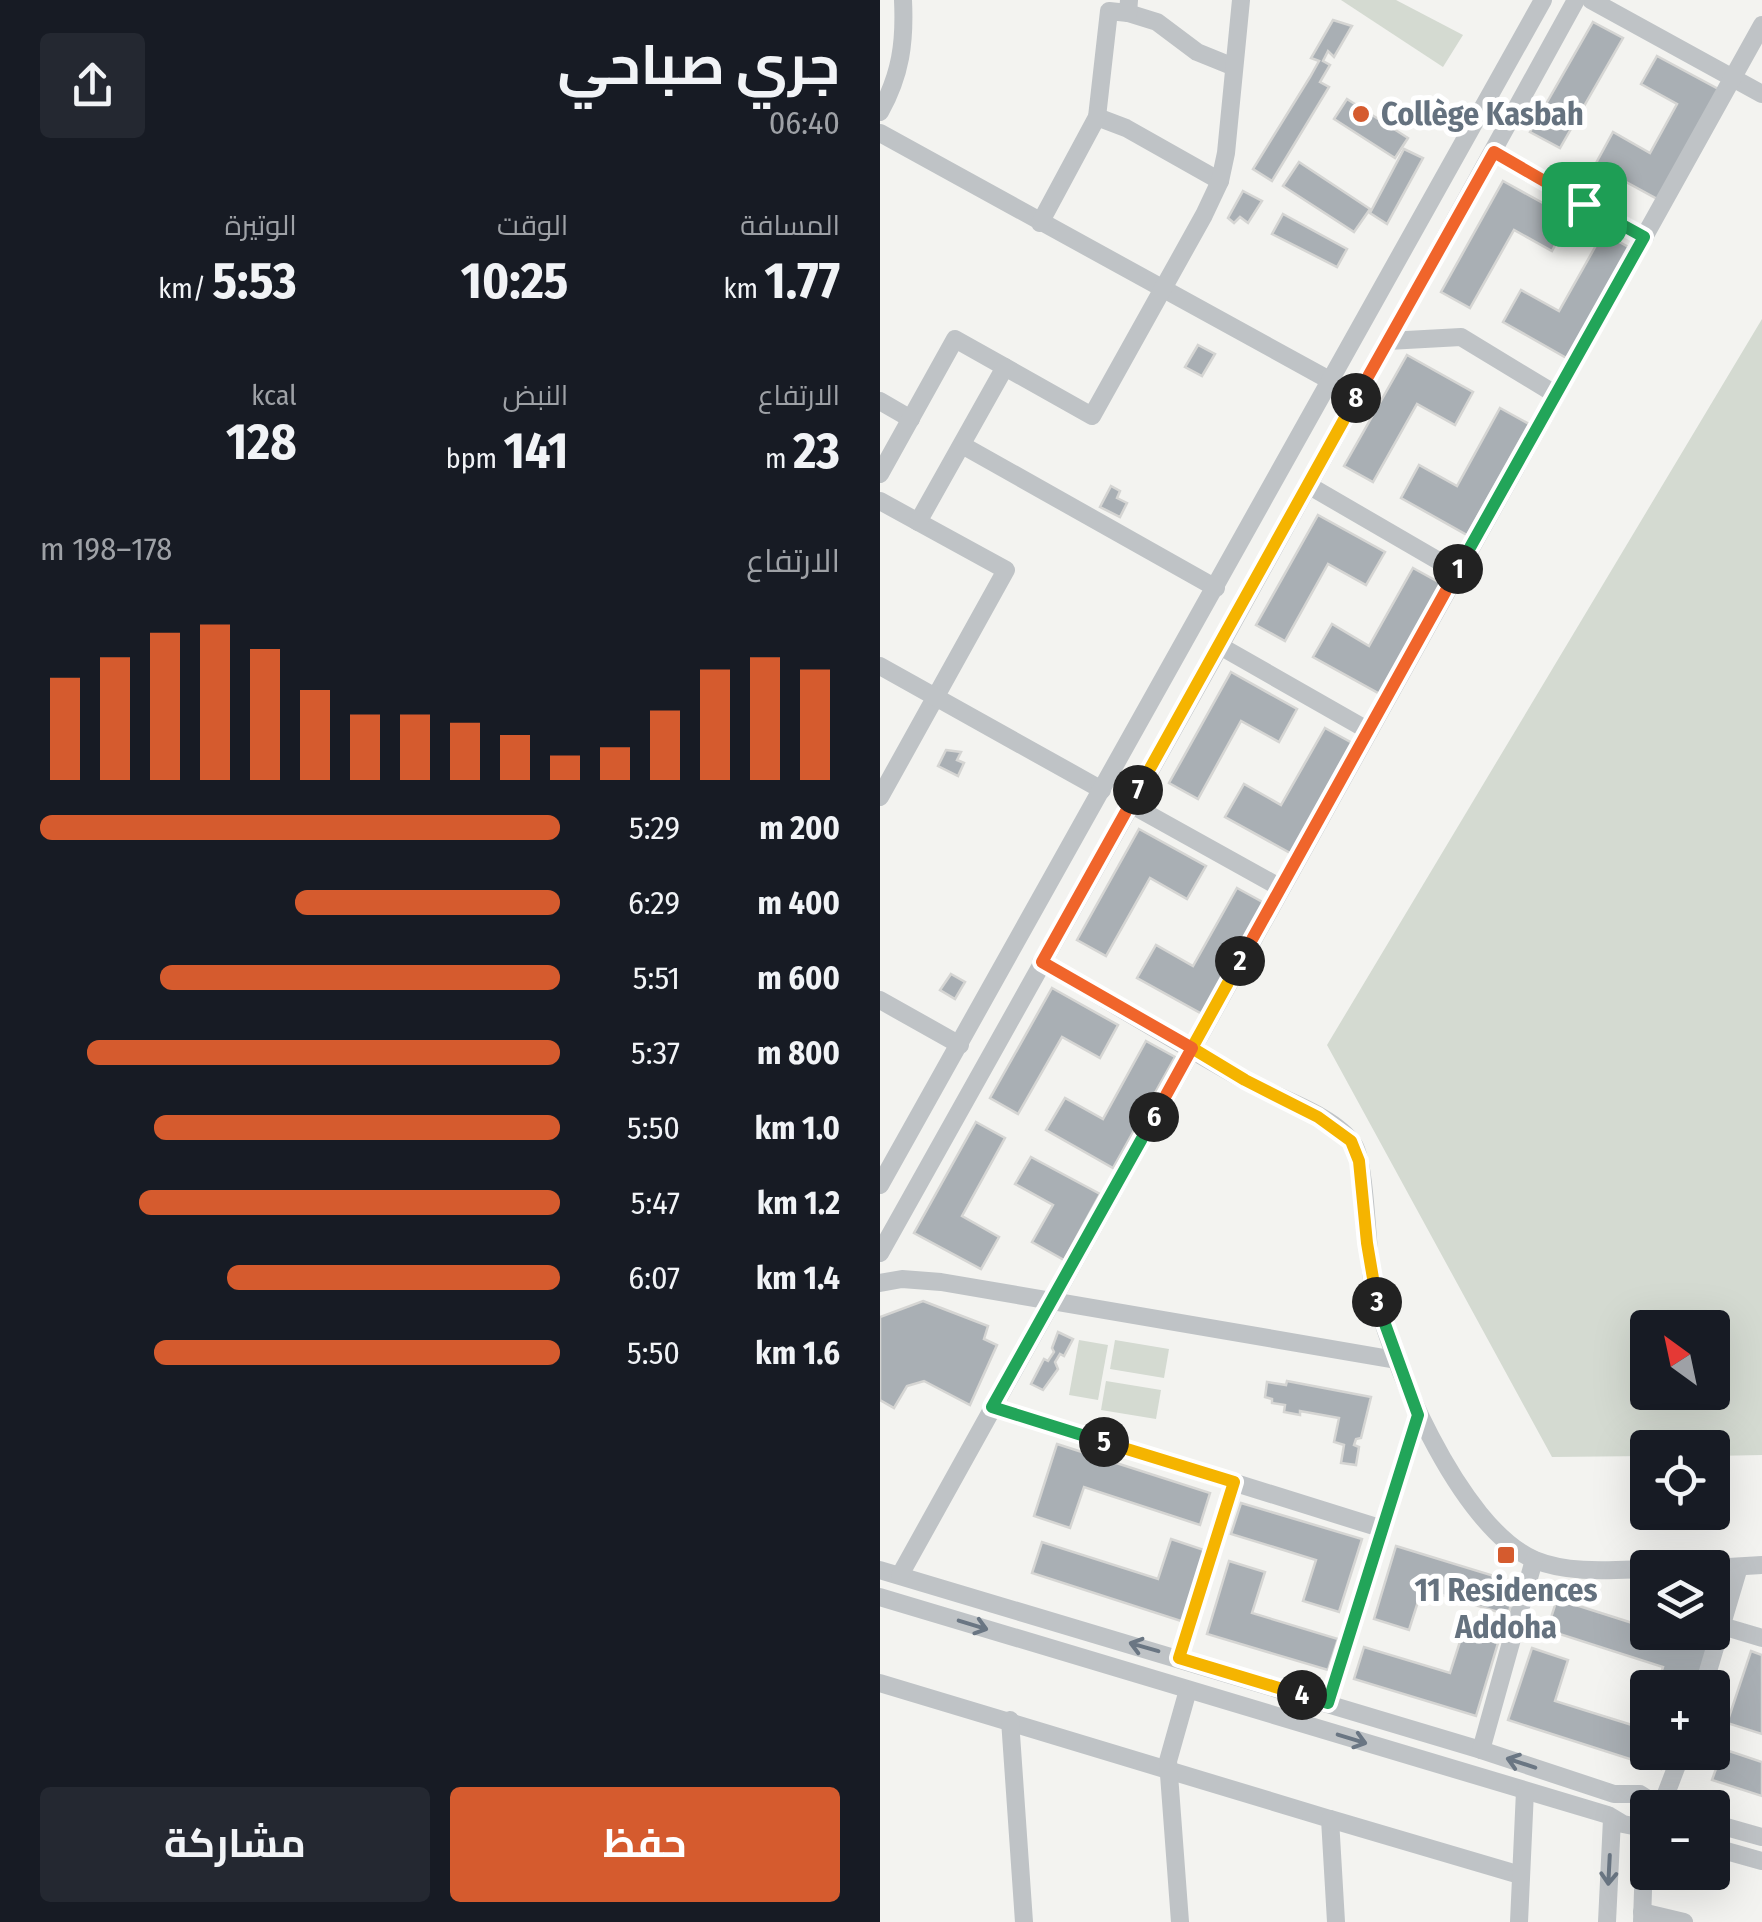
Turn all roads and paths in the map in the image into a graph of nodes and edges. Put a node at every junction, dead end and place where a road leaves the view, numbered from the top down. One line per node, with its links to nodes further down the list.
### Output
1 (903, 0): 11 (street)
2 (1240, 0): 8 (street)
3 (1543, 0): 21 (street)
4 (1576, 0): 14 (street)
5 (1591, 0): 9 (street)
6 (1128, 6): 8 (street); 12 (street)
7 (1762, 25): 9 (street)
8 (1234, 67): 15 (street)
9 (1733, 78): 10 (street); 17 (street)
10 (1762, 94)
11 (880, 112)
12 (1098, 117): 15 (street); 16 (street)
13 (880, 133): 16 (street)
14 (1494, 152): 17 (street); 19 (street)
15 (1220, 180): 18 (street)
16 (1040, 223): 18 (street)
17 (1644, 237): 22 (street)
18 (1163, 289): 20 (street); 21 (street)
19 (1388, 341): 22 (street); 27 (street)
20 (1004, 368): 24 (street); 25 (street)
21 (1331, 380): 31 (street)
22 (1555, 394): 30 (street)
23 (880, 402): 24 (street)
24 (912, 419): 26 (street)
25 (962, 445): 29 (street); 31 (street)
26 (880, 474)
27 (1308, 484): 30 (street); 32 (street)
28 (880, 501): 29 (street)
29 (918, 522): 34 (street)
30 (1456, 572): 35 (street)
31 (1216, 588): 36 (street)
32 (1220, 646): 35 (street); 38 (street)
33 (880, 666): 34 (street)
34 (936, 697): 36 (street); 37 (street)
35 (1369, 731): 39 (street)
36 (1102, 790): 42 (street)
37 (880, 797)
38 (1130, 804): 39 (street); 40 (street)
39 (1281, 888): 43 (street)
40 (1042, 962): 43 (street); 45 (street)
41 (880, 1000): 42 (street)
42 (960, 1045): 44 (street)
43 (1192, 1048): 47 (street); 48 (street)
44 (880, 1185)
45 (880, 1253)
46 (880, 1283): 47 (street)
47 (1049, 1303): 48 (street); 49 (street)
48 (1396, 1360): 50 (street)
49 (992, 1407): 51 (street); 59 (street)
50 (1418, 1415): 52 (street); 53 (street)
51 (1234, 1482): 52 (street); 64 (street)
52 (1380, 1528): 67 (street)
53 (1534, 1560): 57 (street); 69 (street)
54 (1762, 1564): 56 (street)
55 (1730, 1567): 56 (street)
56 (1738, 1567): 60 (street)
57 (1630, 1569)
58 (880, 1570): 59 (street)
59 (900, 1576): 64 (street, one-way to 59)
60 (1730, 1596)
61 (880, 1597): 66 (street, one-way to 66)
62 (1730, 1628): 63 (street)
63 (1762, 1638)
64 (1179, 1658): 67 (street)
65 (880, 1683): 68 (street)
66 (1188, 1690): 70 (street); 71 (street, one-way to 71)
67 (1328, 1703): 69 (street)
68 (1010, 1720): 70 (street); 84 (street)
69 (1481, 1750): 72 (street, one-way to 69)
70 (1168, 1770): 75 (street); 85 (street)
71 (1524, 1792): 74 (street); 81 (street)
72 (1614, 1794): 73 (street); 74 (street)
73 (1630, 1794)
74 (1610, 1817): 76 (street); 88 (street, one-way to 88)
75 (1330, 1819): 81 (street); 86 (street)
76 (1630, 1824)
77 (1730, 1828): 78 (street)
78 (1762, 1837)
79 (1730, 1852): 80 (street)
80 (1762, 1861)
81 (1520, 1875): 87 (street)
82 (1643, 1890): 83 (street)
83 (1642, 1917): 89 (street)
84 (1024, 1922)
85 (1180, 1922)
86 (1336, 1922)
87 (1519, 1922)
88 (1607, 1922)
89 (1684, 1922)

